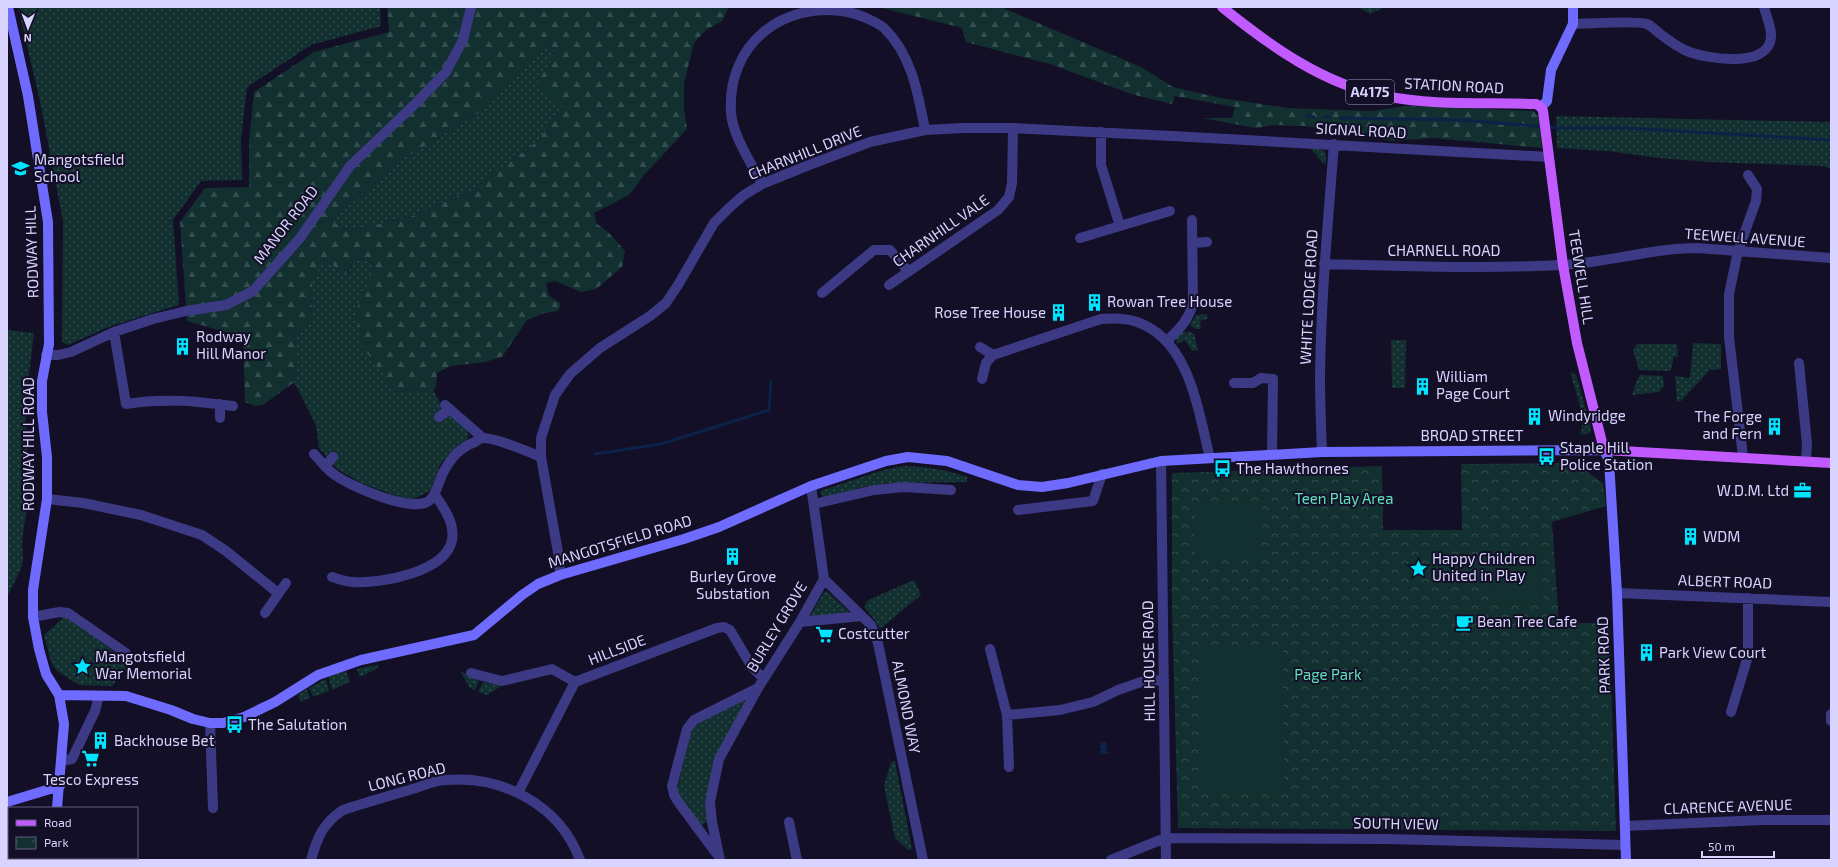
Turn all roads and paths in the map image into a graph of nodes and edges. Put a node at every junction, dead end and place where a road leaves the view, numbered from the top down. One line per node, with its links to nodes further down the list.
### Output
1 (8, 7): 32 (main road, RODWAY HILL)
2 (471, 7): 29 (street, MANOR ROAD)
3 (1222, 7): 7 (main road, STATION ROAD / A4175)
4 (1573, 7): 6 (main road)
5 (1764, 7): 6 (street)
6 (1573, 24): 7 (main road)
7 (1541, 107): 13 (main road, TEEWELL HILL)
8 (1013, 128): 9 (street, CHARNHILL DRIVE); 10 (street, CHARNHILL DRIVE); 26 (street, CHARNHILL VALE)
9 (925, 130): 15 (street, CHARNHILL DRIVE); 15 (street)
10 (1101, 132): 11 (street, CHARNHILL DRIVE); 18 (street)
11 (1172, 136): 12 (street, SIGNAL ROAD)
12 (1334, 144): 13 (street, SIGNAL ROAD); 24 (street, WHITE LODGE ROAD)
13 (1548, 153): 25 (main road, TEEWELL HILL)
14 (1748, 175): 22 (street)
15 (762, 184): 47 (street, CHARNHILL DRIVE)
16 (1170, 211): 18 (street)
17 (1192, 220): 21 (street)
18 (1120, 226): 19 (street)
19 (1080, 238)
20 (1206, 242): 21 (street)
21 (1192, 243): 30 (street)
22 (1738, 251): 23 (street, TEEWELL AVENUE); 25 (street, TEEWELL AVENUE); 48 (street)
23 (1831, 258)
24 (1324, 264): 25 (street, CHARNELL ROAD); 43 (street, WHITE LODGE ROAD)
25 (1563, 265): 42 (main road, TEEWELL HILL)
26 (908, 271): 27 (street, CHARNHILL VALE); 28 (street)
27 (889, 285)
28 (822, 293)
29 (114, 332): 32 (street, MANOR ROAD); 37 (street)
30 (1167, 341): 33 (street); 49 (street)
31 (980, 347): 33 (street)
32 (46, 355): 58 (main road, RODWAY HILL ROAD)
33 (993, 355): 35 (street)
34 (1799, 363): 50 (street)
35 (982, 379)
36 (1234, 383): 45 (street)
37 (220, 404): 38 (street); 40 (street)
38 (233, 406)
39 (438, 417): 41 (street)
40 (220, 418)
41 (483, 438): 47 (street); 57 (street)
42 (1604, 450): 43 (main road, BROAD STREET); 48 (main road, BROAD STREET); 66 (main road, PARK ROAD)
43 (1322, 452): 45 (main road, BROAD STREET)
44 (314, 454): 53 (street)
45 (1272, 455): 49 (main road, BROAD STREET)
46 (333, 457): 53 (street)
47 (541, 457): 61 (street, CHARNHILL DRIVE)
48 (1743, 457): 50 (main road, BROAD STREET)
49 (1210, 458): 51 (main road, BROAD STREET)
50 (1806, 460): 52 (main road, BROAD STREET)
51 (1161, 461): 54 (main road, MANGOTSFIELD ROAD); 77 (street, HILL HOUSE ROAD)
52 (1831, 463)
53 (325, 466): 57 (street)
54 (1102, 474): 55 (main road, MANGOTSFIELD ROAD); 60 (street)
55 (811, 486): 59 (street, BURLEY GROVE); 61 (main road, MANGOTSFIELD ROAD)
56 (951, 490): 59 (street)
57 (435, 495): 62 (street)
58 (47, 498): 65 (street); 71 (main road, RODWAY HILL ROAD)
59 (814, 504): 63 (street, BURLEY GROVE)
60 (1018, 510)
61 (560, 575): 86 (main road, MANGOTSFIELD ROAD)
62 (332, 577)
63 (824, 579): 70 (street, ALMOND WAY); 72 (street, BURLEY GROVE)
64 (286, 583): 65 (street)
65 (278, 593): 69 (street)
66 (1617, 593): 67 (street, ALBERT ROAD); 96 (main road, PARK ROAD)
67 (1748, 598): 68 (street, ALBERT ROAD); 82 (street)
68 (1831, 602)
69 (265, 613)
70 (862, 616): 72 (street); 103 (street, ALMOND WAY)
71 (33, 617): 74 (street); 80 (main road, RODWAY HILL ROAD)
72 (800, 622): 76 (street, BURLEY GROVE)
73 (990, 649): 84 (street)
74 (126, 653)
75 (471, 673): 78 (street)
76 (764, 679): 78 (street, HILLSIDE); 79 (street, BURLEY GROVE)
77 (1164, 680): 84 (street); 97 (street, HILL HOUSE ROAD)
78 (575, 682): 90 (street, HILLSIDE)
79 (758, 688): 99 (street, BURLEY GROVE); 99 (street, BURLEY GROVE)
80 (59, 694): 81 (main road, MANGOTSFIELD ROAD); 87 (main road)
81 (99, 696): 86 (main road, MANGOTSFIELD ROAD); 87 (street)
82 (1731, 712)
83 (1831, 714): 85 (street)
84 (1007, 715): 88 (street)
85 (1831, 721)
86 (210, 723): 93 (street)
87 (62, 761): 89 (main road)
88 (1009, 767)
89 (60, 786): 91 (main road); 92 (main road)
90 (518, 793): 100 (street, LONG ROAD); 101 (street, LONG ROAD)
91 (7, 802)
92 (57, 807)
93 (213, 808)
94 (1831, 820): 96 (street, CLARENCE AVENUE)
95 (789, 822): 102 (street)
96 (1625, 826): 98 (main road, PARK ROAD)
97 (1165, 838): 98 (street, SOUTH VIEW); 104 (street); 105 (street, HILL HOUSE ROAD)
98 (1625, 845): 106 (main road, PARK ROAD)
99 (719, 857)
100 (311, 860)
101 (580, 860)
102 (797, 860)
103 (923, 860)
104 (1111, 860)
105 (1166, 860)
106 (1626, 860)

